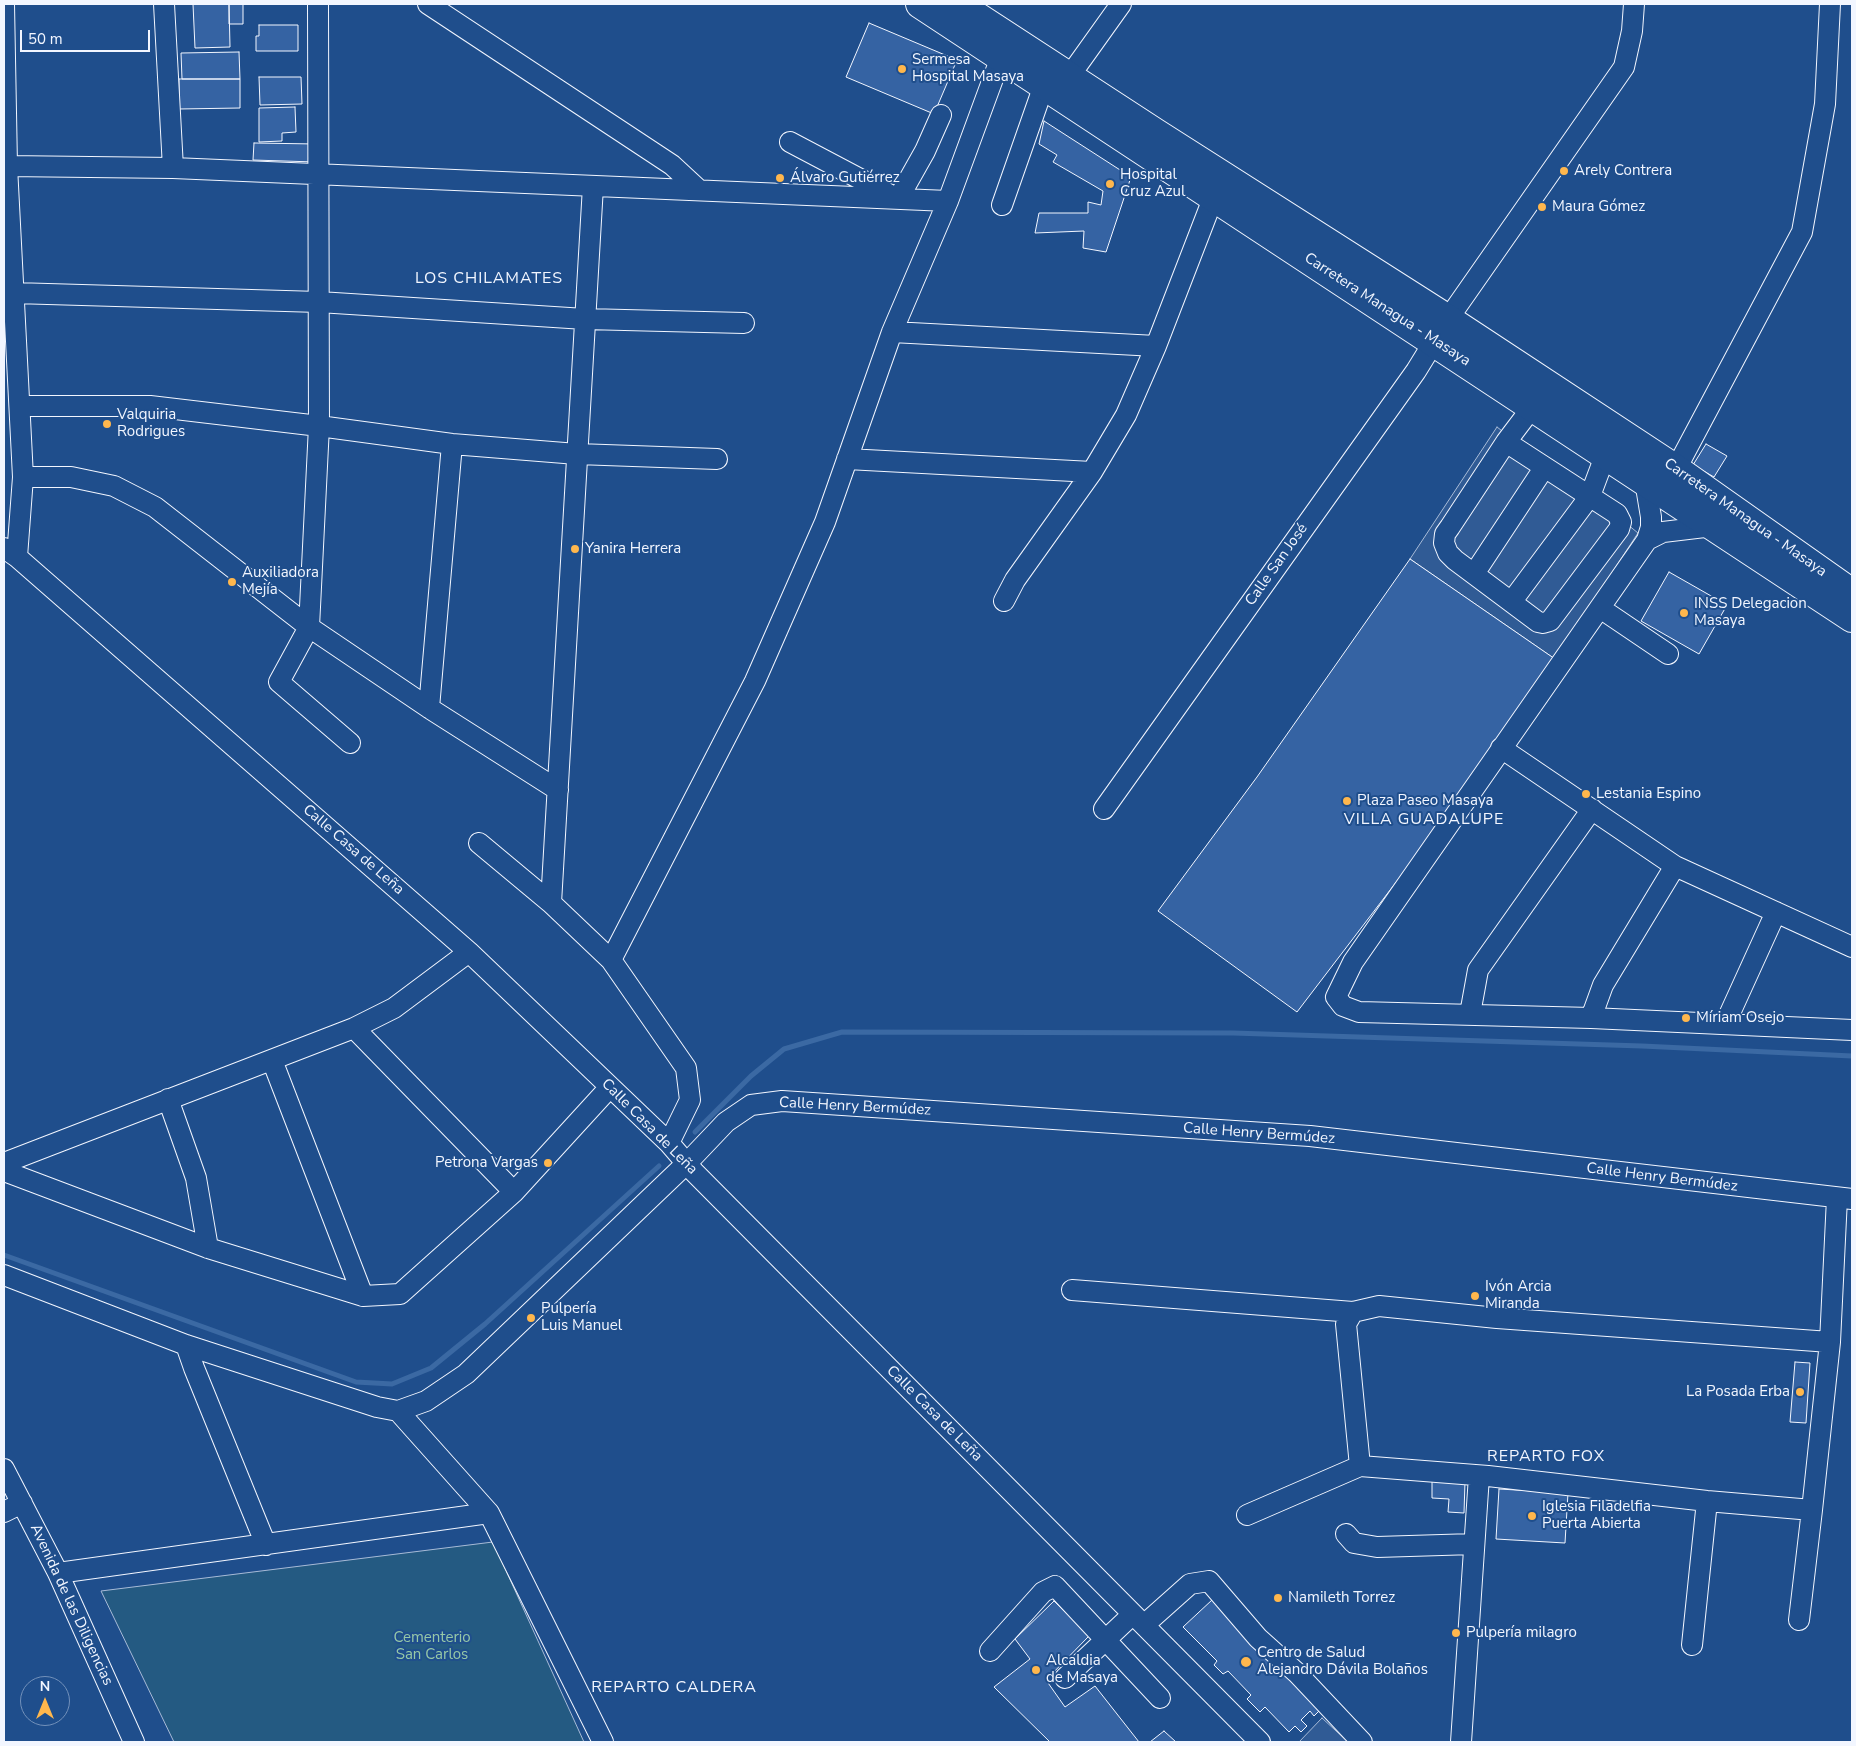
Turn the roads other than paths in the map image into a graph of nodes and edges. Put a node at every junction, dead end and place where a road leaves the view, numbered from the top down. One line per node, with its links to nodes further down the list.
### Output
1 (4, 4): 14 (street)
2 (164, 4): 15 (street)
3 (318, 4): 16 (street)
4 (428, 4): 18 (street)
5 (920, 4): 10 (highway, Carretera Managua - Masaya)
6 (958, 4): 11 (highway, Carretera Managua - Masaya)
7 (1121, 4): 11 (street)
8 (1634, 4): 27 (street, Calle San José)
9 (1830, 4): 40 (street)
10 (1001, 57): 11 (highway, Carretera Managua - Masaya); 21 (street)
11 (1057, 85): 19 (highway, Carretera Managua - Masaya); 22 (street); 27 (highway, Carretera Managua - Masaya)
12 (941, 115): 20 (street)
13 (790, 142): 20 (street)
14 (7, 166): 15 (street); 23 (street)
15 (173, 168): 16 (street)
16 (319, 174): 17 (street); 24 (street)
17 (593, 186): 18 (street); 25 (street)
18 (699, 190): 20 (street)
19 (1214, 196): 27 (highway, Carretera Managua - Masaya); 29 (street)
20 (898, 199): 21 (street)
21 (948, 201): 28 (street)
22 (1002, 205)
23 (14, 293): 24 (street); 31 (street)
24 (319, 302): 25 (street); 32 (street)
25 (585, 319): 26 (street); 35 (street)
26 (744, 323)
27 (1441, 330): 30 (highway, Carretera Managua - Masaya); 60 (street, Calle San José)
28 (892, 332): 29 (street); 38 (street)
29 (1156, 346): 41 (street)
30 (1541, 396): 33 (street); 36 (highway, Carretera Managua - Masaya); 40 (highway, Carretera Managua - Masaya)
31 (20, 406): 32 (street); 42 (street)
32 (319, 426): 34 (street); 54 (street)
33 (1506, 442): 39 (street); 48 (street)
34 (452, 444): 35 (street); 56 (street)
35 (577, 454): 37 (street); 59 (street)
36 (1605, 456): 43 (highway, Carretera Managua - Masaya); 44 (street)
37 (717, 459)
38 (847, 459): 41 (street); 68 (street)
39 (1544, 468): 44 (street); 48 (street)
40 (1676, 469): 49 (highway, Carretera Managua - Masaya)
41 (1092, 472): 51 (street)
42 (24, 477): 47 (street); 54 (street)
43 (1645, 481): 45 (highway, Carretera Managua - Masaya); 46 (street)
44 (1590, 496): 50 (street); 50 (street)
45 (1713, 526): 46 (street); 53 (highway, Carretera Managua - Masaya)
46 (1647, 540): 52 (street)
47 (10, 553): 67 (street, Calle Casa de Leña)
48 (1474, 574): 50 (street)
49 (1852, 593)
50 (1512, 601)
51 (1004, 602)
52 (1600, 608): 55 (street); 58 (street)
53 (1852, 618)
54 (309, 628): 56 (street); 57 (street)
55 (1668, 654)
56 (429, 708): 59 (street)
57 (350, 743)
58 (1501, 748): 61 (street); 69 (street)
59 (558, 790): 64 (street)
60 (1104, 808)
61 (1592, 809): 63 (street); 69 (street)
62 (479, 843): 64 (street)
63 (1675, 866): 65 (street); 70 (street)
64 (551, 903): 68 (street)
65 (1776, 912): 66 (street); 71 (street)
66 (1852, 946)
67 (469, 952): 72 (street); 75 (street, Calle Casa de Leña)
68 (611, 960): 77 (street)
69 (1470, 1014): 70 (street)
70 (1591, 1018): 71 (street)
71 (1725, 1024): 73 (street)
72 (354, 1028): 74 (street); 81 (street)
73 (1852, 1030)
74 (272, 1060): 76 (street); 86 (street)
75 (610, 1087): 77 (street, Calle Casa de Leña); 81 (street)
76 (168, 1099): 79 (street); 83 (street)
77 (669, 1143): 78 (street, Calle Casa de Leña)
78 (688, 1163): 82 (street, Calle Henry Bermúdez); 90 (street, Calle Henry Bermúdez); 103 (street, Calle Casa de Leña)
79 (4, 1164)
80 (4, 1171): 83 (street)
81 (514, 1192): 86 (street)
82 (1844, 1198): 88 (street)
83 (208, 1248): 86 (street)
84 (4, 1275): 89 (street)
85 (1072, 1290): 87 (street)
86 (363, 1296)
87 (1354, 1312): 88 (street); 91 (street)
88 (1830, 1342): 96 (street)
89 (186, 1345): 90 (street); 101 (street)
90 (398, 1411): 97 (street)
91 (1360, 1466): 93 (street); 98 (street)
92 (4, 1469): 95 (street, Avenida de las Diligencias)
93 (1479, 1476): 94 (street); 100 (street)
94 (1707, 1501): 96 (street); 106 (street)
95 (13, 1507): 102 (street, Avenida de las Diligencias)
96 (1812, 1510): 104 (street)
97 (489, 1513): 101 (street); 111 (street)
98 (1247, 1515)
99 (1346, 1534): 100 (street)
100 (1474, 1544): 114 (street)
101 (266, 1545): 102 (street)
102 (58, 1572): 110 (street, Avenida de las Diligencias)
103 (1138, 1620): 105 (street); 112 (street, Calle Casa de Leña); 113 (street)
104 (1798, 1620)
105 (1106, 1639): 107 (street); 108 (street); 109 (street)
106 (1692, 1645)
107 (990, 1651)
108 (1065, 1678)
109 (1160, 1698)
110 (134, 1742)
111 (603, 1742)
112 (1260, 1742)
113 (1362, 1742)
114 (1461, 1742)

